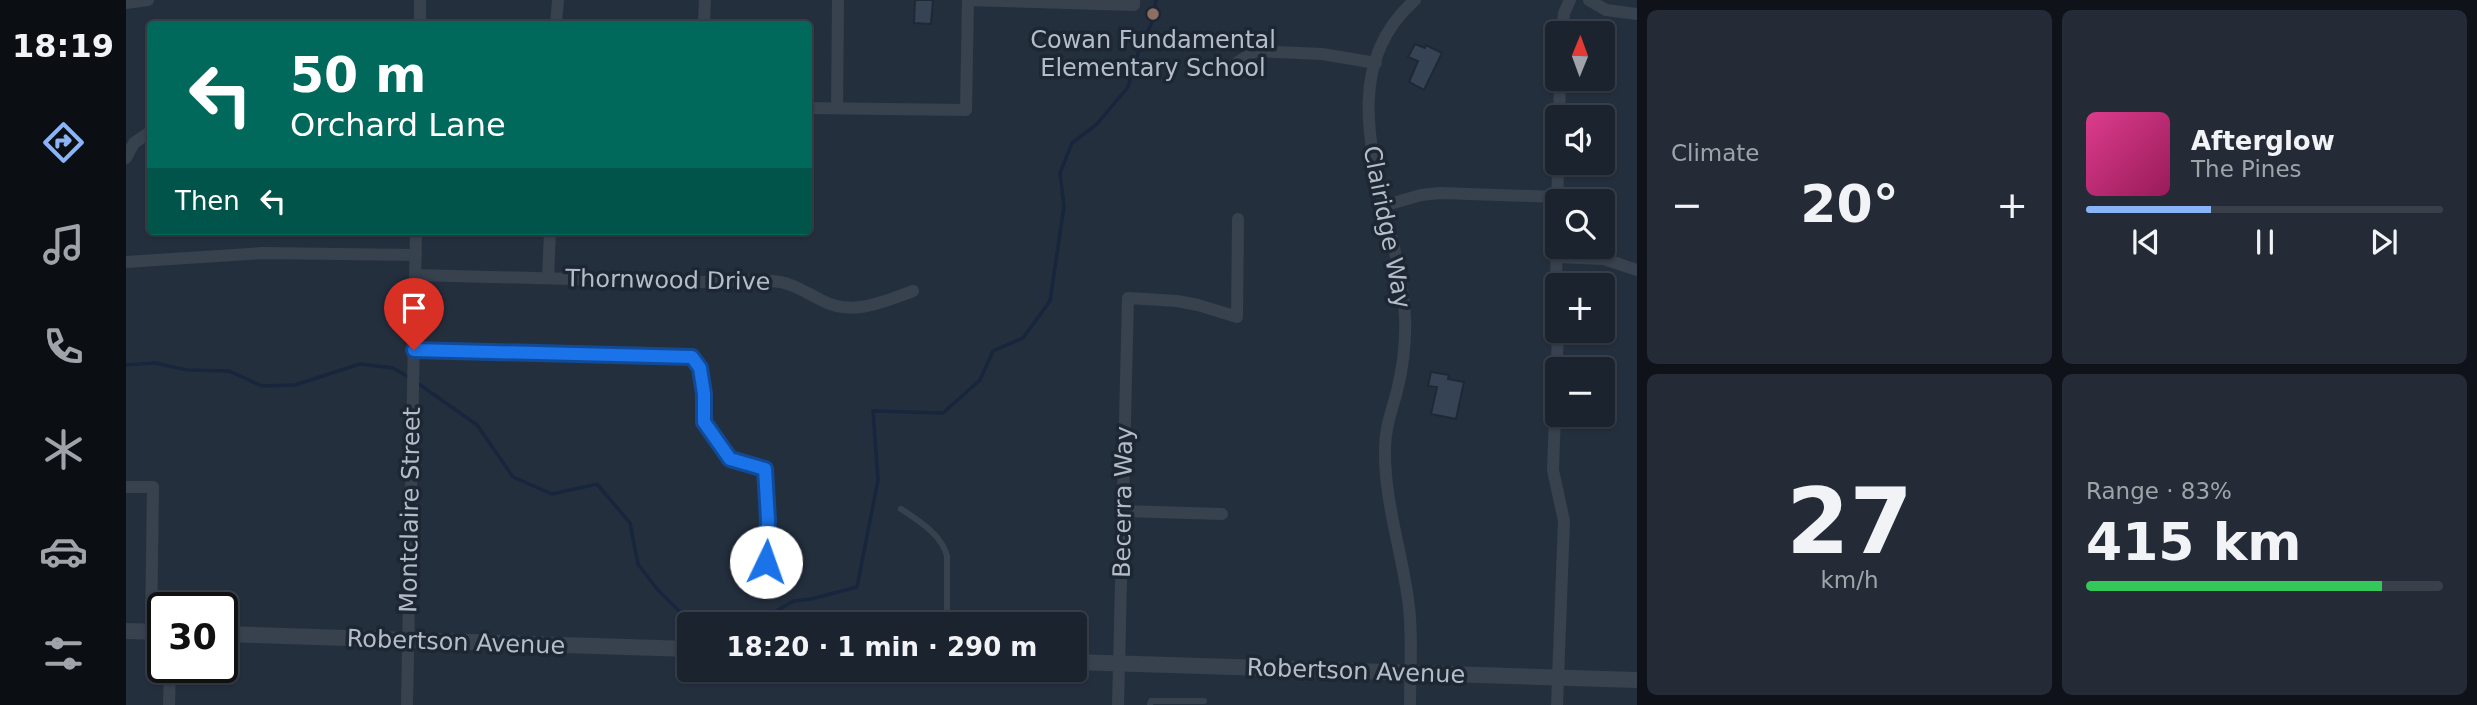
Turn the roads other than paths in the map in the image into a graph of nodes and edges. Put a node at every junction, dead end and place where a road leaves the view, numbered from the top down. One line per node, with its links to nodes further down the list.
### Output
1 (148, 0): 11 (street)
2 (420, 0): 13 (street)
3 (558, 0): 14 (street)
4 (705, 0): 15 (street)
5 (838, 0): 20 (street)
6 (968, 0): 10 (street); 20 (street)
7 (1415, 0): 18 (street, Clairidge Way)
8 (1570, 0): 16 (street)
9 (1588, 0): 12 (street)
10 (1134, 2)
11 (126, 3)
12 (1637, 14)
13 (420, 21)
14 (556, 21)
15 (704, 21)
16 (1563, 21)
17 (1238, 62): 18 (street)
18 (1376, 63): 24 (street, Clairidge Way)
19 (812, 108): 20 (street)
20 (836, 108)
21 (147, 134): 22 (street)
22 (126, 158)
23 (1545, 197): 24 (street)
24 (1383, 206): 51 (street, Clairidge Way)
25 (1238, 219): 39 (street, Becerra Way)
26 (416, 235): 28 (street, Montclaire Street)
27 (550, 235): 33 (street)
28 (416, 255): 30 (street); 32 (street, Montclaire Street)
29 (1588, 259): 31 (street)
30 (126, 262)
31 (1637, 270)
32 (415, 275): 33 (street, Thornwood Drive); 36 (street, Montclaire Street)
33 (548, 278): 34 (street, Thornwood Drive)
34 (913, 291)
35 (1558, 343): 52 (street)
36 (414, 350): 41 (street); 47 (street, Montclaire Street)
37 (126, 487): 42 (street)
38 (901, 509): 43 (lane)
39 (1122, 511): 40 (street); 50 (street, Becerra Way)
40 (1222, 514)
41 (764, 578)
42 (156, 592)
43 (947, 612)
44 (126, 631): 45 (street)
45 (147, 632)
46 (238, 635): 47 (street, Robertson Avenue)
47 (408, 640): 48 (street, Robertson Avenue); 57 (street, Montclaire Street)
48 (677, 649)
49 (1087, 662): 50 (street, Robertson Avenue)
50 (1119, 663): 51 (street, Robertson Avenue); 58 (street, Becerra Way)
51 (1410, 673): 52 (street, Robertson Avenue); 60 (street, Clairidge Way)
52 (1558, 678): 53 (street, Robertson Avenue); 61 (street)
53 (1637, 680)
54 (170, 683): 56 (street)
55 (1204, 701): 59 (lane)
56 (169, 705)
57 (407, 705)
58 (1118, 705)
59 (1150, 705)
60 (1410, 705)
61 (1557, 705)

